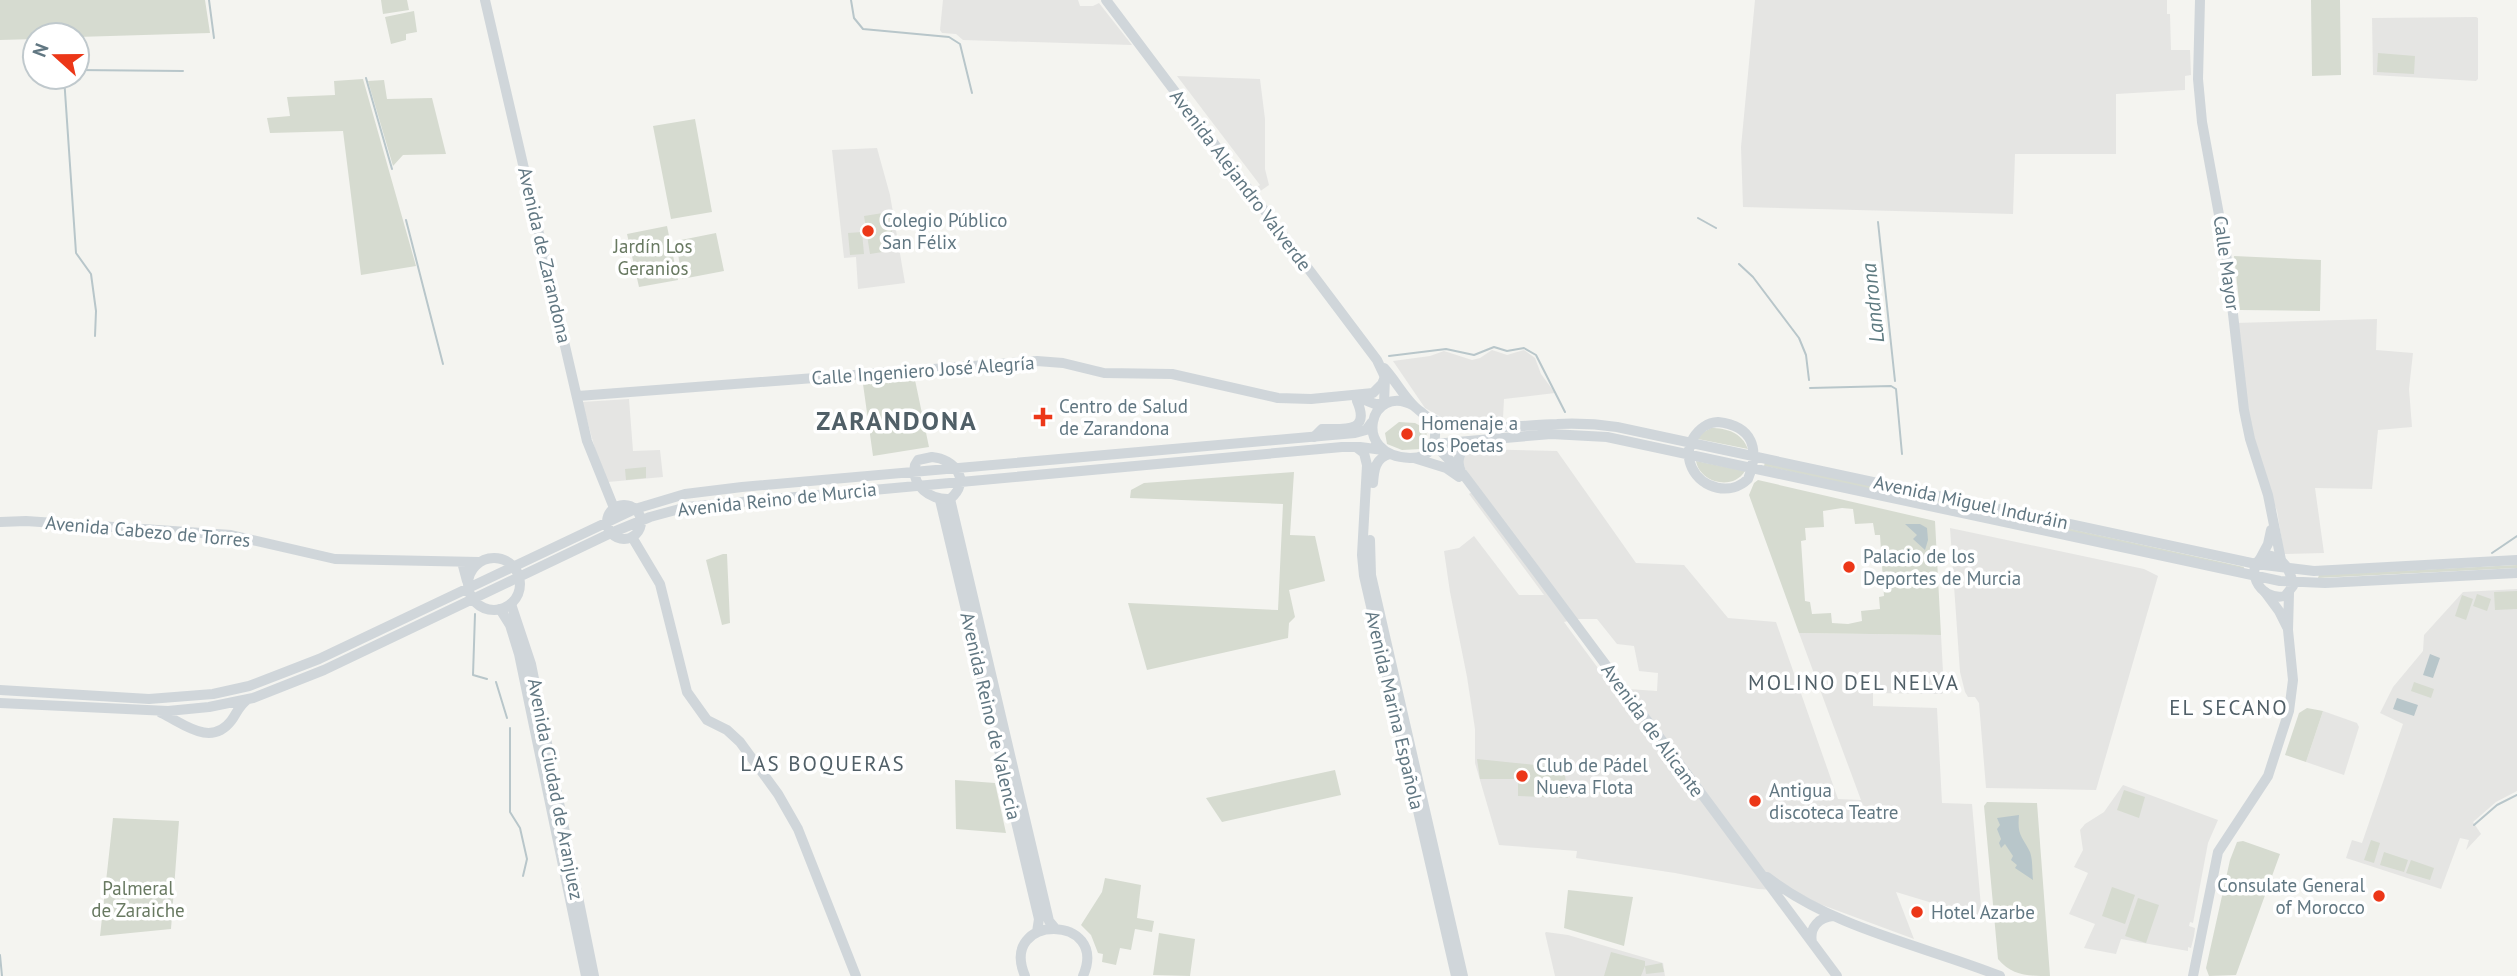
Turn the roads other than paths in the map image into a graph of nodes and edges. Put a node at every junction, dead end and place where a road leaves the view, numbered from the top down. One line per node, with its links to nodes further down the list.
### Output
1 (485, 0): 6 (main road, Avenida de Zarandona)
2 (1106, 0): 4 (main road, Avenida Alejandro Valverde)
3 (2200, 0): 33 (main road, Calle Mayor)
4 (1377, 360): 5 (main road); 9 (main road)
5 (1385, 377): 7 (main road); 8 (main road)
6 (578, 396): 7 (main road, Calle Ingeniero José Alegría); 28 (main road, Avenida de Zarandona)
7 (1353, 397): 8 (main road); 11 (main road); 12 (main road)
8 (1384, 404): 9 (main road); 11 (main road)
9 (1414, 406): 10 (main road)
10 (1427, 417): 14 (main road, Avenida Miguel Induráin); 15 (main road)
11 (1372, 422): 12 (main road, Avenida Reino de Murcia); 17 (main road)
12 (1314, 437): 21 (main road, Avenida Reino de Murcia)
13 (1477, 440): 15 (main road, Avenida Miguel Induráin); 18 (main road, Avenida Miguel Induráin); 24 (main road)
14 (1692, 442): 18 (main road); 19 (main road, Avenida Miguel Induráin); 19 (main road)
15 (1434, 444): 20 (main road); 24 (main road, Avenida de Alicante)
16 (1356, 447): 17 (main road, Avenida Reino de Murcia); 25 (main road, Avenida Reino de Murcia); 69 (main road, Avenida Marina Española)
17 (1387, 452): 20 (main road); 70 (main road, Avenida Marina Española)
18 (1689, 454): 22 (main road, Avenida Miguel Induráin); 22 (main road)
19 (1755, 456): 22 (main road); 38 (main road, Avenida Miguel Induráin)
20 (1414, 458): 24 (main road, Avenida de Alicante)
21 (955, 468): 23 (main road, Avenida Reino de Murcia); 25 (main road)
22 (1752, 468): 44 (main road, Avenida Miguel Induráin)
23 (914, 472): 26 (main road); 29 (main road, Avenida Reino de Murcia)
24 (1465, 479): 58 (main road, Avenida de Alicante)
25 (961, 481): 26 (main road, Avenida Reino de Murcia); 27 (main road)
26 (918, 484): 27 (main road); 30 (main road, Avenida Reino de Murcia)
27 (945, 499): 60 (main road, Avenida Reino de Valencia); 62 (main road, Avenida Reino de Valencia)
28 (614, 508): 29 (main road); 32 (main road)
29 (635, 509): 30 (main road); 32 (main road, Avenida Reino de Murcia)
30 (641, 520): 34 (main road, Avenida Reino de Murcia); 35 (main road)
31 (0, 522): 39 (main road, Avenida Cabezo de Torres)
32 (607, 522): 34 (main road); 41 (main road, Avenida Reino de Murcia)
33 (2272, 523): 36 (main road, Calle Mayor); 38 (main road, Calle Mayor)
34 (611, 533): 35 (main road); 45 (main road, Avenida Reino de Murcia)
35 (632, 537): 66 (main road)
36 (2281, 560): 38 (main road); 42 (main road)
37 (2517, 560): 42 (main road, Avenida Miguel Induráin)
38 (2259, 561): 42 (main road, Avenida Miguel Induráin); 44 (main road)
39 (462, 562): 40 (main road, Avenida Cabezo de Torres); 46 (main road)
40 (480, 562): 41 (main road); 46 (main road)
41 (513, 566): 45 (main road); 46 (main road, Avenida Reino de Murcia)
42 (2288, 569): 47 (main road)
43 (2517, 573): 47 (main road, Avenida Miguel Induráin)
44 (2255, 577): 47 (main road, Avenida Miguel Induráin); 48 (main road)
45 (519, 578): 49 (main road, Avenida Reino de Murcia); 50 (main road)
46 (467, 584): 49 (main road); 54 (main road, Avenida Reino de Murcia)
47 (2291, 587): 48 (main road); 52 (main road)
48 (2265, 592): 52 (main road)
49 (472, 599): 51 (main road); 55 (main road, Avenida Reino de Murcia)
50 (511, 604): 51 (main road); 65 (main road, Avenida Ciudad de Aranjuez)
51 (500, 609): 64 (main road, Avenida Ciudad de Aranjuez)
52 (2288, 630): 63 (main road)
53 (0, 690): 54 (main road, Avenida Reino de Murcia)
54 (223, 692): 55 (main road)
55 (243, 700): 57 (main road, Avenida Reino de Murcia); 57 (main road)
56 (0, 703): 57 (main road, Avenida Reino de Murcia)
57 (155, 711)
58 (1756, 869): 59 (main road); 61 (main road, Avenida de Alicante)
59 (1833, 916): 61 (main road); 72 (main road)
60 (1054, 927): 62 (main road); 68 (main road)
61 (1809, 929): 71 (main road)
62 (1037, 932): 67 (main road)
63 (2194, 975)
64 (586, 976)
65 (594, 976)
66 (856, 976)
67 (1025, 976)
68 (1083, 976)
69 (1456, 976)
70 (1464, 976)
71 (1837, 976)
72 (2000, 976)

